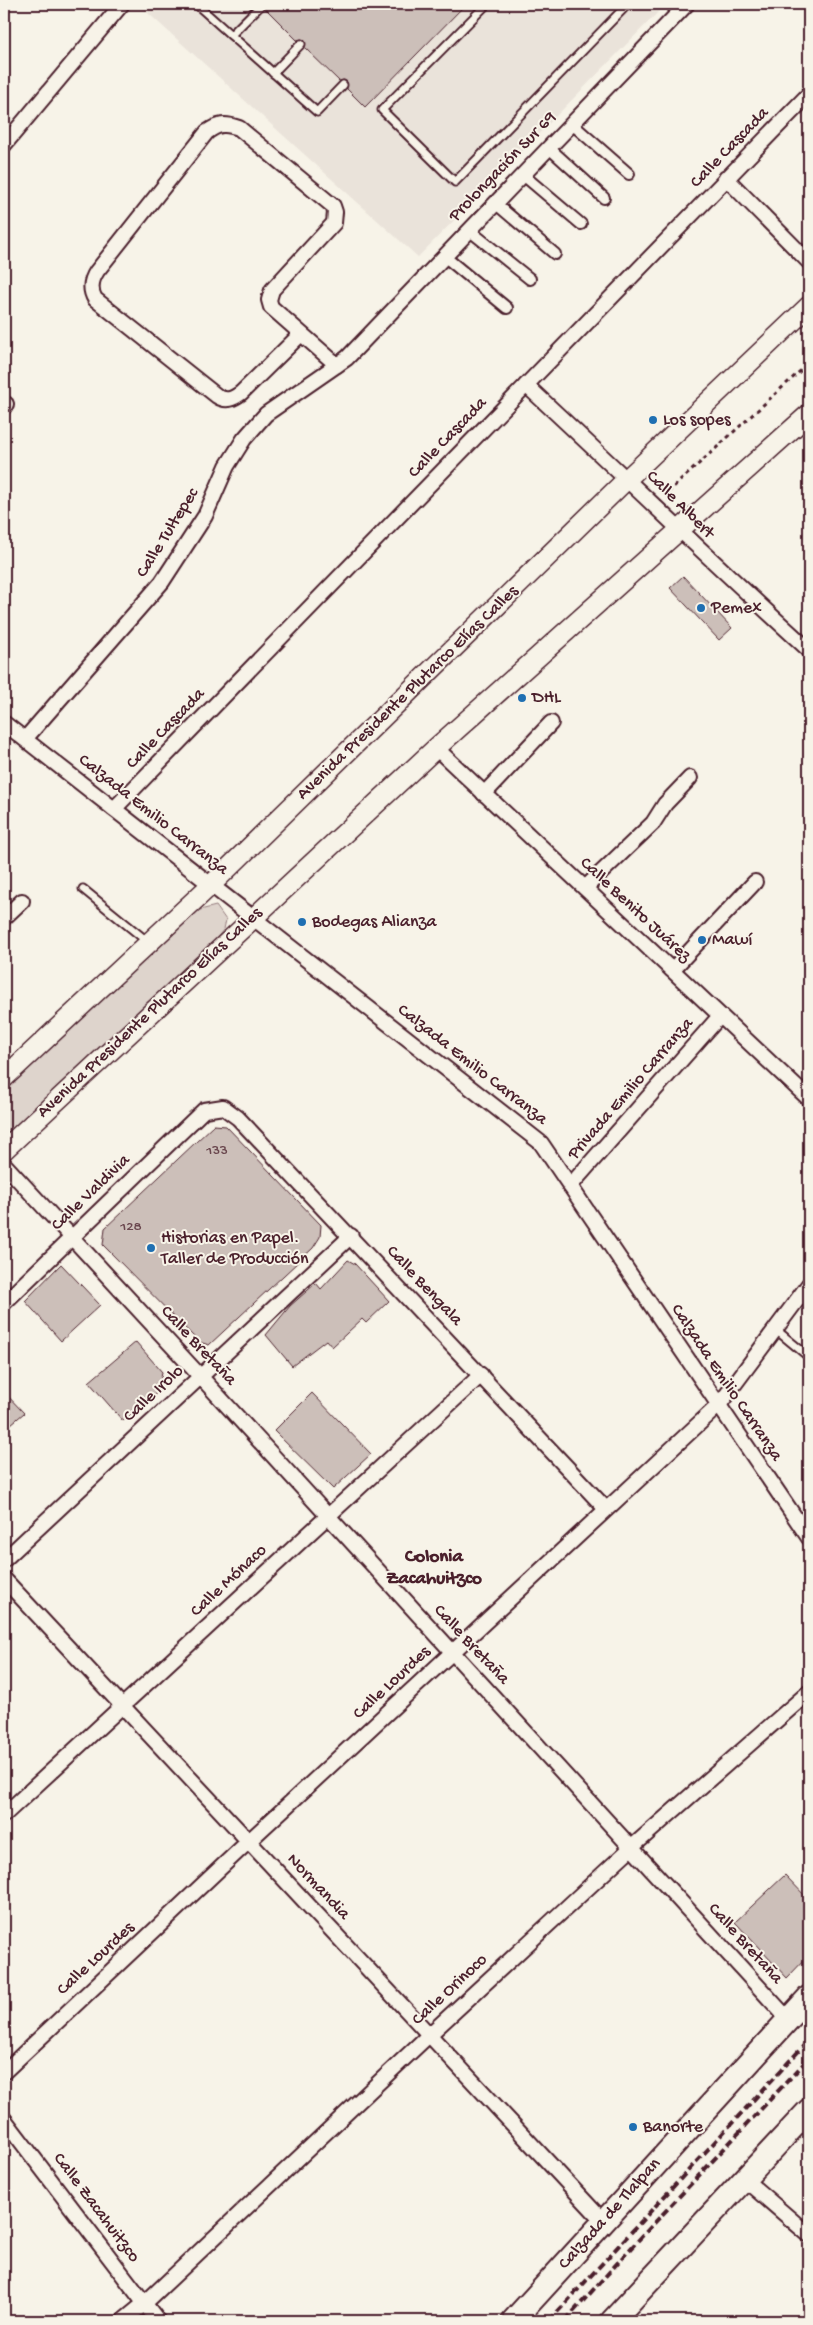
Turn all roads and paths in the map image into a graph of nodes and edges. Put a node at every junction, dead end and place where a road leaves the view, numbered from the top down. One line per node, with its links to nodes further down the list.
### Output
1 (122, 4): 13 (street)
2 (196, 4): 7 (lane)
3 (487, 4): 4 (lane)
4 (628, 4)
5 (687, 4): 12 (street, Prolongación Sur 69)
6 (261, 5): 7 (lane)
7 (231, 35): 9 (lane)
8 (301, 44): 9 (lane)
9 (273, 73): 10 (lane)
10 (343, 85)
11 (809, 94): 17 (street, Calle Cascada)
12 (571, 123): 14 (street, Prolongación Sur 69); 16 (street)
13 (4, 145)
14 (548, 147): 15 (street, Prolongación Sur 69); 18 (street)
15 (522, 174): 19 (street, Prolongación Sur 69); 20 (street)
16 (629, 174)
17 (726, 178): 24 (street); 31 (street, Calle Cascada)
18 (604, 198)
19 (495, 203): 21 (street, Prolongación Sur 69); 22 (street)
20 (581, 224)
21 (469, 230): 23 (street, Prolongación Sur 69); 25 (street)
22 (555, 254)
23 (444, 256): 27 (street); 29 (street, Prolongación Sur 69)
24 (809, 262)
25 (530, 279)
26 (809, 306): 33 (main road, Avenida Presidente Plutarco Elías Calles)
27 (507, 308)
28 (302, 334): 28 (street); 29 (street)
29 (342, 361): 39 (street, Calle Tultepec)
30 (809, 363): 34 (path)
31 (526, 385): 33 (street, Calle Albert); 43 (street, Calle Cascada)
32 (809, 414): 35 (main road, Avenida Presidente Plutarco Elías Calles)
33 (626, 479): 35 (street, Calle Albert); 45 (main road, Avenida Presidente Plutarco Elías Calles)
34 (668, 492)
35 (678, 530): 36 (street, Calle Albert); 40 (main road, Avenida Presidente Plutarco Elías Calles)
36 (809, 650)
37 (4, 723): 39 (street, Calzada Emilio Carranza)
38 (552, 723): 42 (street)
39 (25, 740): 43 (street, Calzada Emilio Carranza)
40 (436, 748): 42 (street, Calle Benito Juárez); 49 (main road, Avenida Presidente Plutarco Elías Calles)
41 (690, 778): 47 (street)
42 (484, 794): 47 (street, Calle Benito Juárez)
43 (114, 809): 45 (street, Calzada Emilio Carranza)
44 (755, 882): 52 (street)
45 (212, 884): 49 (street, Calzada Emilio Carranza); 51 (main road, Avenida Presidente Plutarco Elías Calles)
46 (83, 888): 51 (lane)
47 (585, 888): 52 (street, Calle Benito Juárez)
48 (22, 901): 50 (street)
49 (253, 917): 57 (main road, Avenida Presidente Plutarco Elías Calles); 59 (street, Calzada Emilio Carranza)
50 (4, 918)
51 (148, 942): 54 (main road, Avenida Presidente Plutarco Elías Calles)
52 (672, 970): 53 (street, Calle Benito Juárez)
53 (720, 1016): 55 (street, Calle Benito Juárez); 59 (street, Privada Emilio Carranza)
54 (4, 1078)
55 (809, 1099)
56 (204, 1110): 60 (street, Calle Bengala); 61 (street, Calle Valdivia)
57 (4, 1150)
58 (4, 1164): 61 (street, Calle Bretaña)
59 (570, 1186): 68 (street, Calzada Emilio Carranza)
60 (351, 1236): 66 (street, Calle Bengala); 67 (street, Calle Irolo)
61 (72, 1238): 63 (street, Calle Valdivia); 67 (street, Calle Bretaña)
62 (809, 1284): 64 (street, Calle Lourdes)
63 (4, 1303)
64 (775, 1329): 65 (lane); 68 (street, Calle Lourdes)
65 (809, 1357)
66 (481, 1375): 69 (street, Calle Bengala); 70 (street, Calle Mónaco)
67 (200, 1376): 70 (street, Calle Bretaña); 72 (street, Calle Irolo)
68 (719, 1405): 69 (street, Calle Lourdes); 71 (street, Calzada Emilio Carranza)
69 (606, 1509): 74 (street, Calle Lourdes)
70 (326, 1516): 74 (street, Calle Bretaña); 76 (street, Calle Mónaco)
71 (809, 1538)
72 (4, 1560)
73 (4, 1579): 76 (street, Normandia)
74 (452, 1652): 78 (street, Calle Lourdes); 79 (street, Calle Bretaña)
75 (809, 1692): 79 (street, Calle Orinoco)
76 (122, 1706): 77 (street, Calle Mónaco); 78 (street, Normandia)
77 (4, 1815)
78 (249, 1841): 82 (street, Normandia); 83 (street, Calle Lourdes)
79 (632, 1847): 81 (street, Calle Bretaña); 82 (street, Calle Orinoco)
80 (809, 1997): 81 (highway, Calzada de Tlalpan)
81 (788, 2019): 87 (highway, Calzada de Tlalpan)
82 (429, 2035): 87 (street, Normandia); 89 (street, Calle Orinoco)
83 (4, 2072)
84 (809, 2110): 86 (highway)
85 (4, 2118): 89 (street, Calle Zacahuitzco)
86 (744, 2179): 88 (street); 93 (highway)
87 (604, 2222): 92 (highway, Calzada de Tlalpan)
88 (809, 2235)
89 (145, 2303): 90 (street, Calle Orinoco); 91 (street, Calle Zacahuitzco)
90 (123, 2321)
91 (158, 2321)
92 (513, 2321)
93 (612, 2321)

